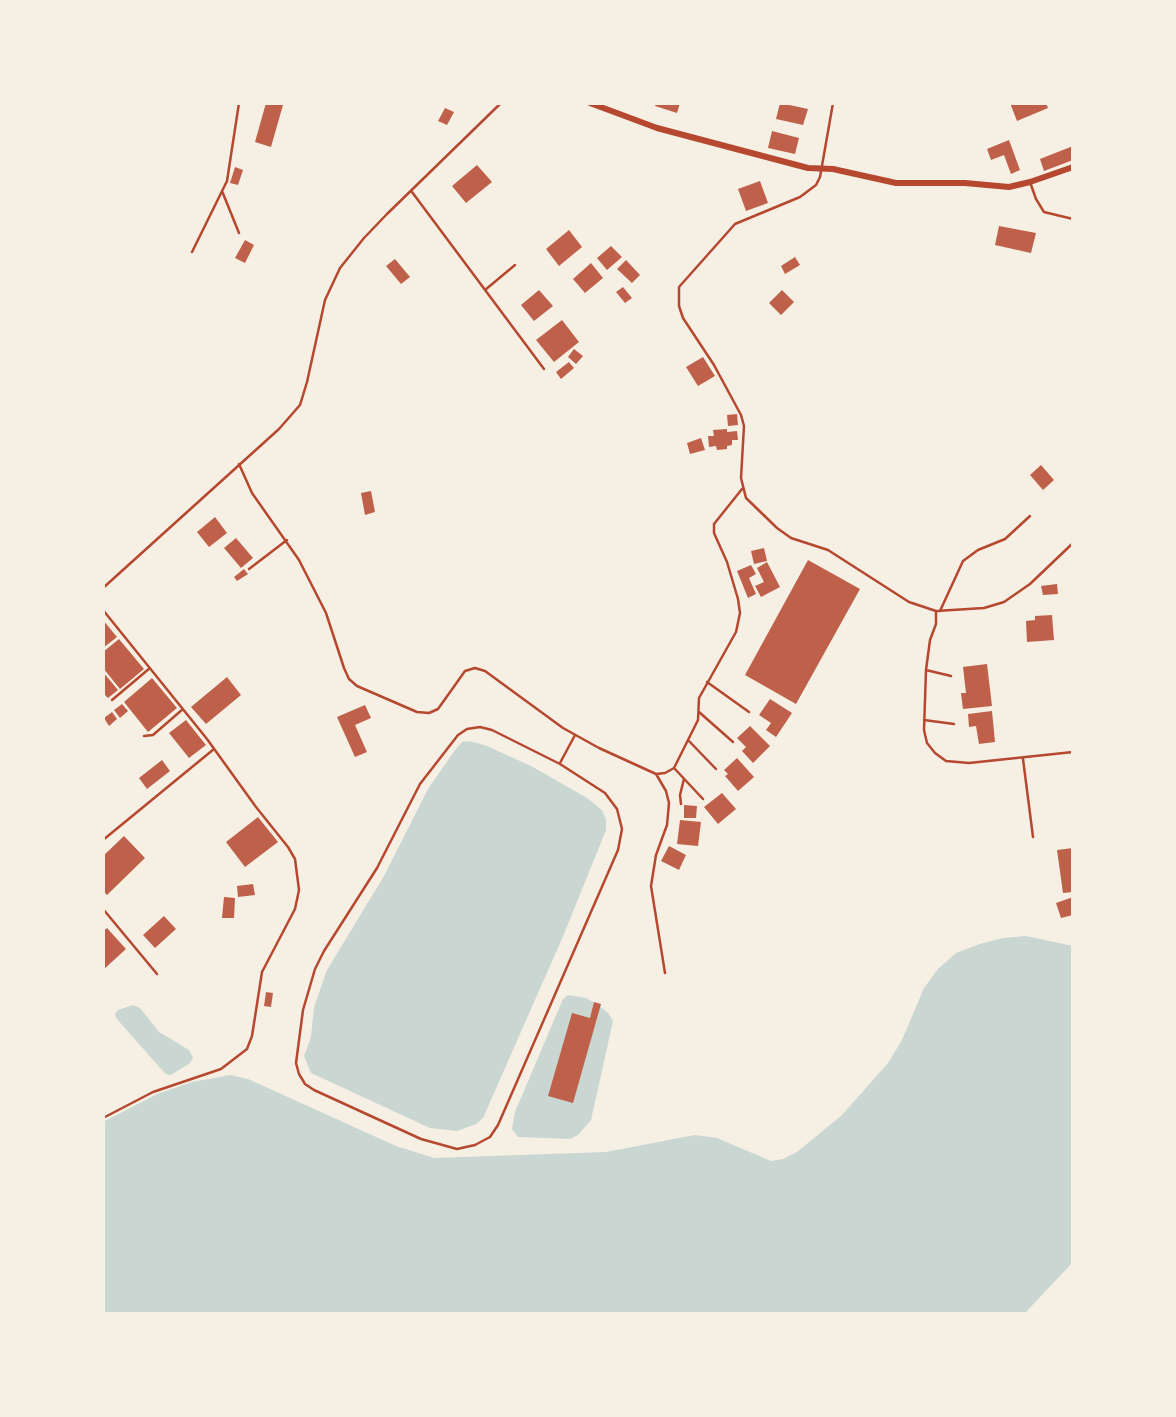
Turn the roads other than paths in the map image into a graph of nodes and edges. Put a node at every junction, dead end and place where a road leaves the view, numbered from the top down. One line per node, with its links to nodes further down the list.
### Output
1 (501, 103): 7 (lane)
2 (590, 103): 5 (street)
3 (833, 103): 5 (lane)
4 (1073, 167): 6 (street)
5 (820, 169): 6 (street); 13 (lane)
6 (1031, 182): 8 (lane)
7 (412, 192): 10 (lane); 12 (lane)
8 (1073, 219)
9 (515, 265): 10 (lane)
10 (485, 290): 11 (lane)
11 (544, 369)
12 (239, 464): 15 (lane); 18 (lane)
13 (742, 489): 20 (lane); 24 (lane)
14 (1030, 516): 20 (lane)
15 (287, 540): 17 (lane); 31 (lane)
16 (1073, 543): 20 (lane)
17 (249, 569)
18 (103, 588)
19 (103, 610): 21 (lane)
20 (938, 611): 22 (lane)
21 (150, 668): 25 (lane); 26 (lane)
22 (926, 670): 23 (lane); 29 (lane)
23 (951, 676)
24 (707, 682): 27 (lane); 28 (lane)
25 (112, 700)
26 (183, 709): 32 (lane); 35 (lane)
27 (699, 712): 33 (lane); 34 (lane)
28 (749, 712)
29 (924, 720): 30 (lane); 37 (lane)
30 (954, 724)
31 (575, 735): 38 (lane); 41 (lane)
32 (144, 736)
33 (688, 740): 39 (lane); 40 (lane)
34 (733, 741)
35 (214, 749): 46 (lane); 50 (lane)
36 (1073, 752): 37 (lane)
37 (1023, 759): 45 (lane)
38 (559, 764): 38 (lane)
39 (674, 768): 41 (lane); 42 (lane)
40 (716, 769)
41 (656, 774): 48 (lane)
42 (684, 779): 43 (lane); 44 (lane)
43 (703, 799)
44 (681, 804)
45 (1033, 837)
46 (103, 840)
47 (103, 909): 49 (lane)
48 (665, 973)
49 (157, 974)
50 (103, 1118)

